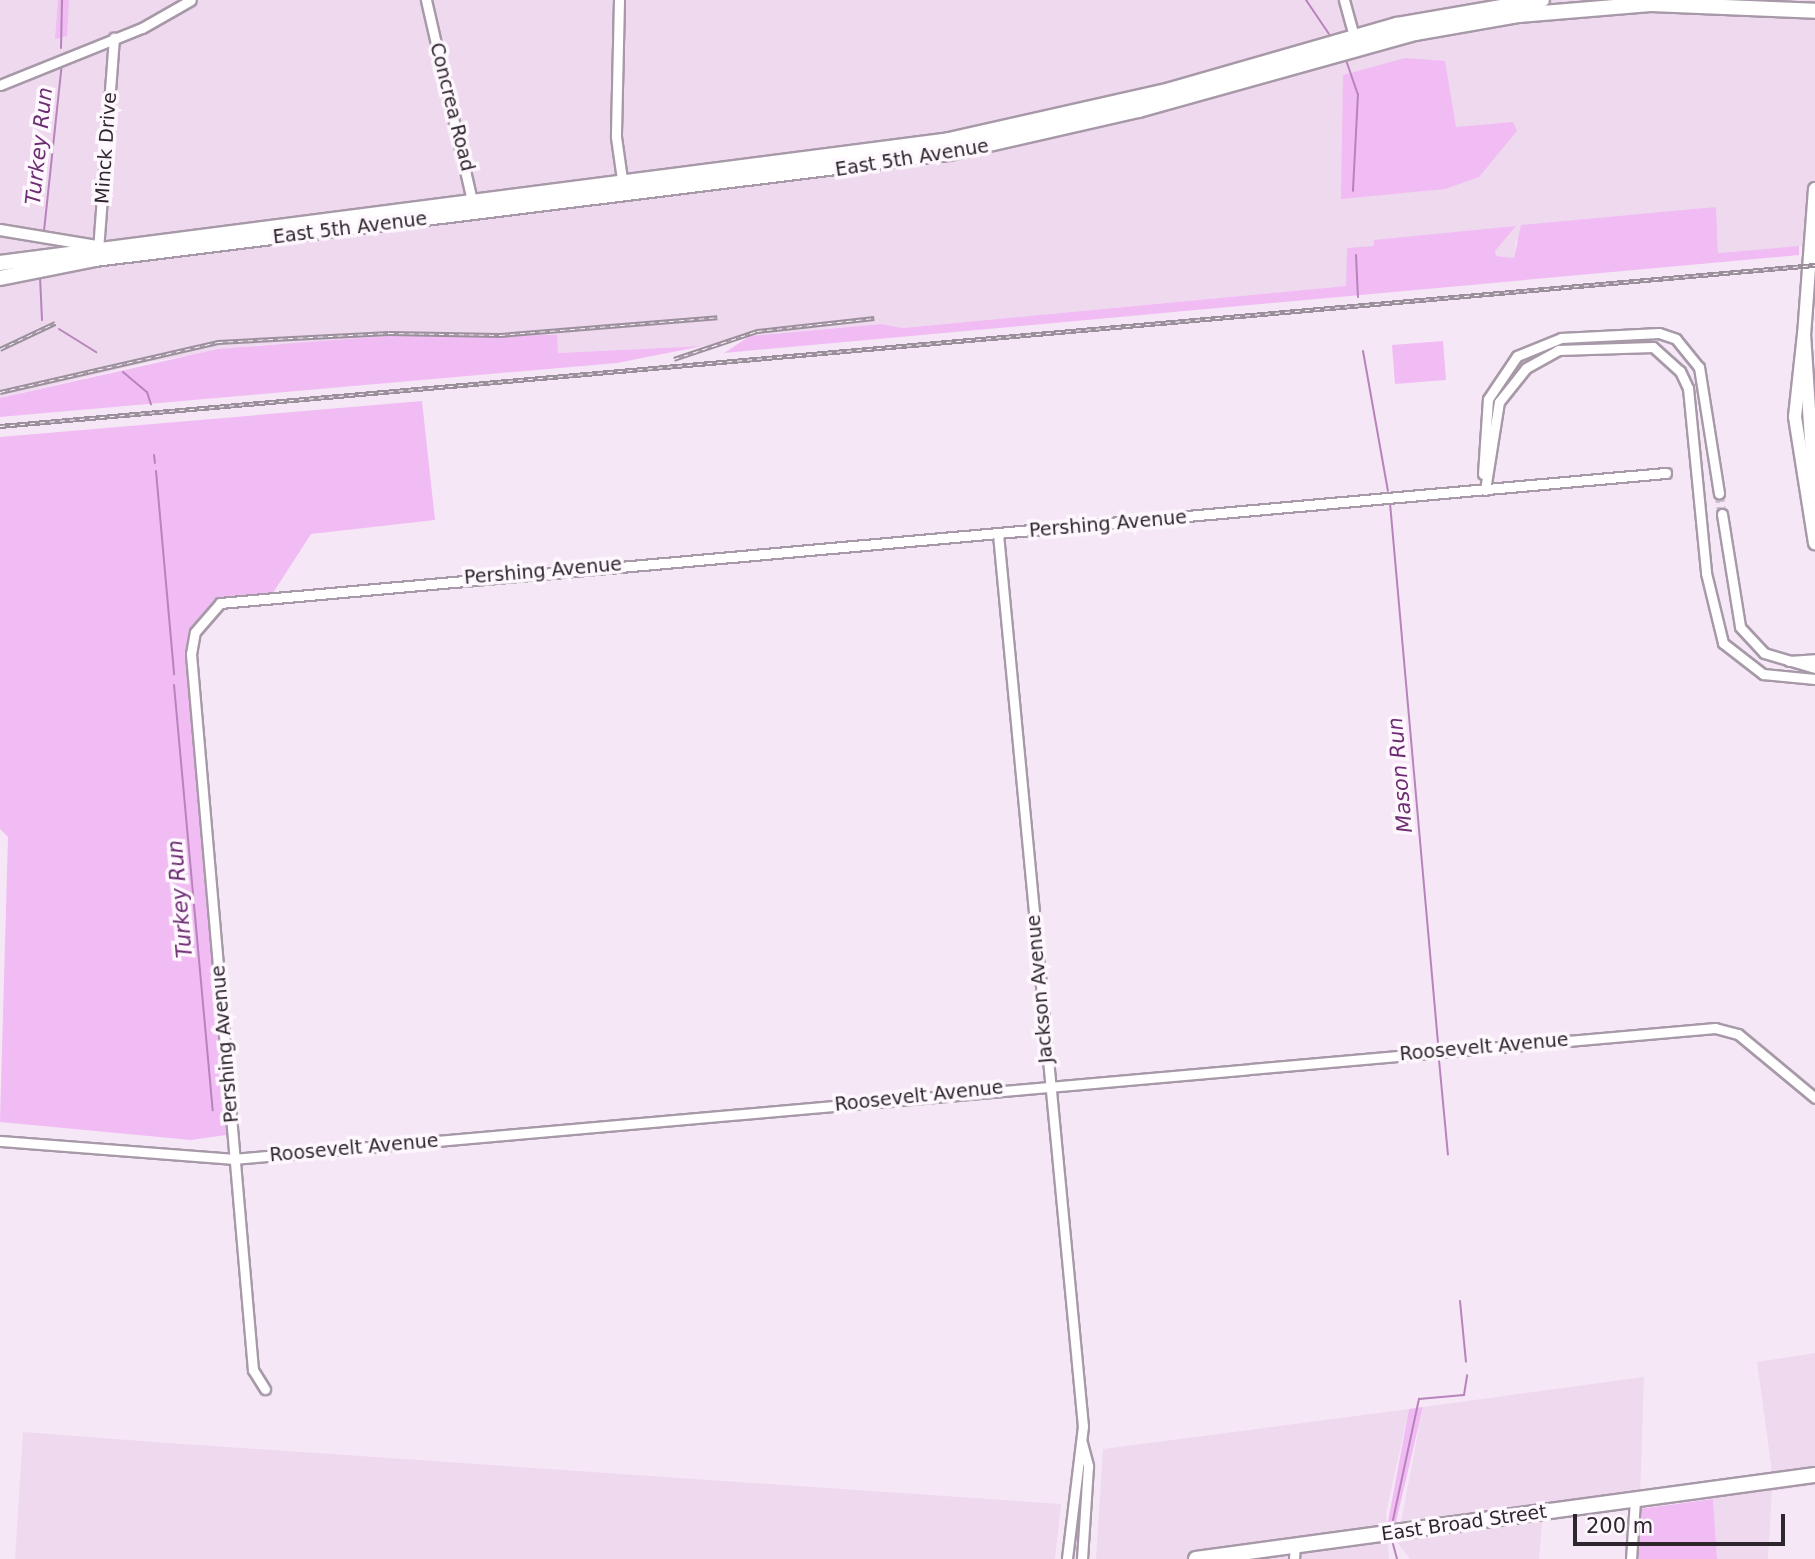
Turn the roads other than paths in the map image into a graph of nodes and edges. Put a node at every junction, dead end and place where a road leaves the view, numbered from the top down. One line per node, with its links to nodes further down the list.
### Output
1 (191, 0): 7 (street)
2 (426, 0): 12 (street, Concrea Road)
3 (619, 0): 11 (street)
4 (1344, 0): 8 (street)
5 (1542, 0): 8 (main road, East 5th Avenue)
6 (1815, 11): 8 (main road, East 5th Avenue)
7 (114, 38): 9 (street); 14 (street, Minck Drive)
8 (1356, 43): 11 (main road, East 5th Avenue)
9 (0, 85)
10 (1815, 189): 17 (main road)
11 (623, 190): 12 (main road, East 5th Avenue)
12 (473, 207): 14 (main road, East 5th Avenue)
13 (0, 230): 14 (street)
14 (98, 252): 15 (main road, East 5th Avenue); 16 (main road, East 5th Avenue)
15 (0, 263)
16 (0, 278)
17 (1804, 334): 21 (main road); 24 (main road)
18 (1666, 473): 19 (street, Pershing Avenue)
19 (1485, 490): 20 (street); 23 (street, Pershing Avenue); 28 (street)
20 (1719, 493)
21 (1815, 498)
22 (1722, 514): 26 (street)
23 (998, 534): 29 (street, Jackson Avenue); 32 (street, Pershing Avenue)
24 (1815, 542)
25 (1815, 659): 26 (street)
26 (1781, 660): 27 (street)
27 (1815, 668)
28 (1815, 680)
29 (1048, 1084): 30 (street, Roosevelt Avenue); 32 (street, Roosevelt Avenue); 34 (street, Jackson Avenue)
30 (1815, 1098)
31 (0, 1141): 32 (street, Roosevelt Avenue)
32 (233, 1159): 33 (street, Pershing Avenue)
33 (265, 1389)
34 (1082, 1443): 35 (street, Jackson Avenue); 36 (street, Jackson Avenue)
35 (1075, 1465): 36 (street); 39 (street, Jackson Avenue)
36 (1088, 1466): 40 (street, Jackson Avenue)
37 (1815, 1475): 38 (main road, East Broad Street)
38 (1635, 1500): 41 (main road, East Broad Street); 45 (street)
39 (1070, 1514): 40 (street); 42 (street, Jackson Avenue)
40 (1086, 1515): 43 (street, Jackson Avenue)
41 (1295, 1552): 44 (main road, East Broad Street)
42 (1067, 1559)
43 (1082, 1559)
44 (1196, 1559)
45 (1631, 1559)

